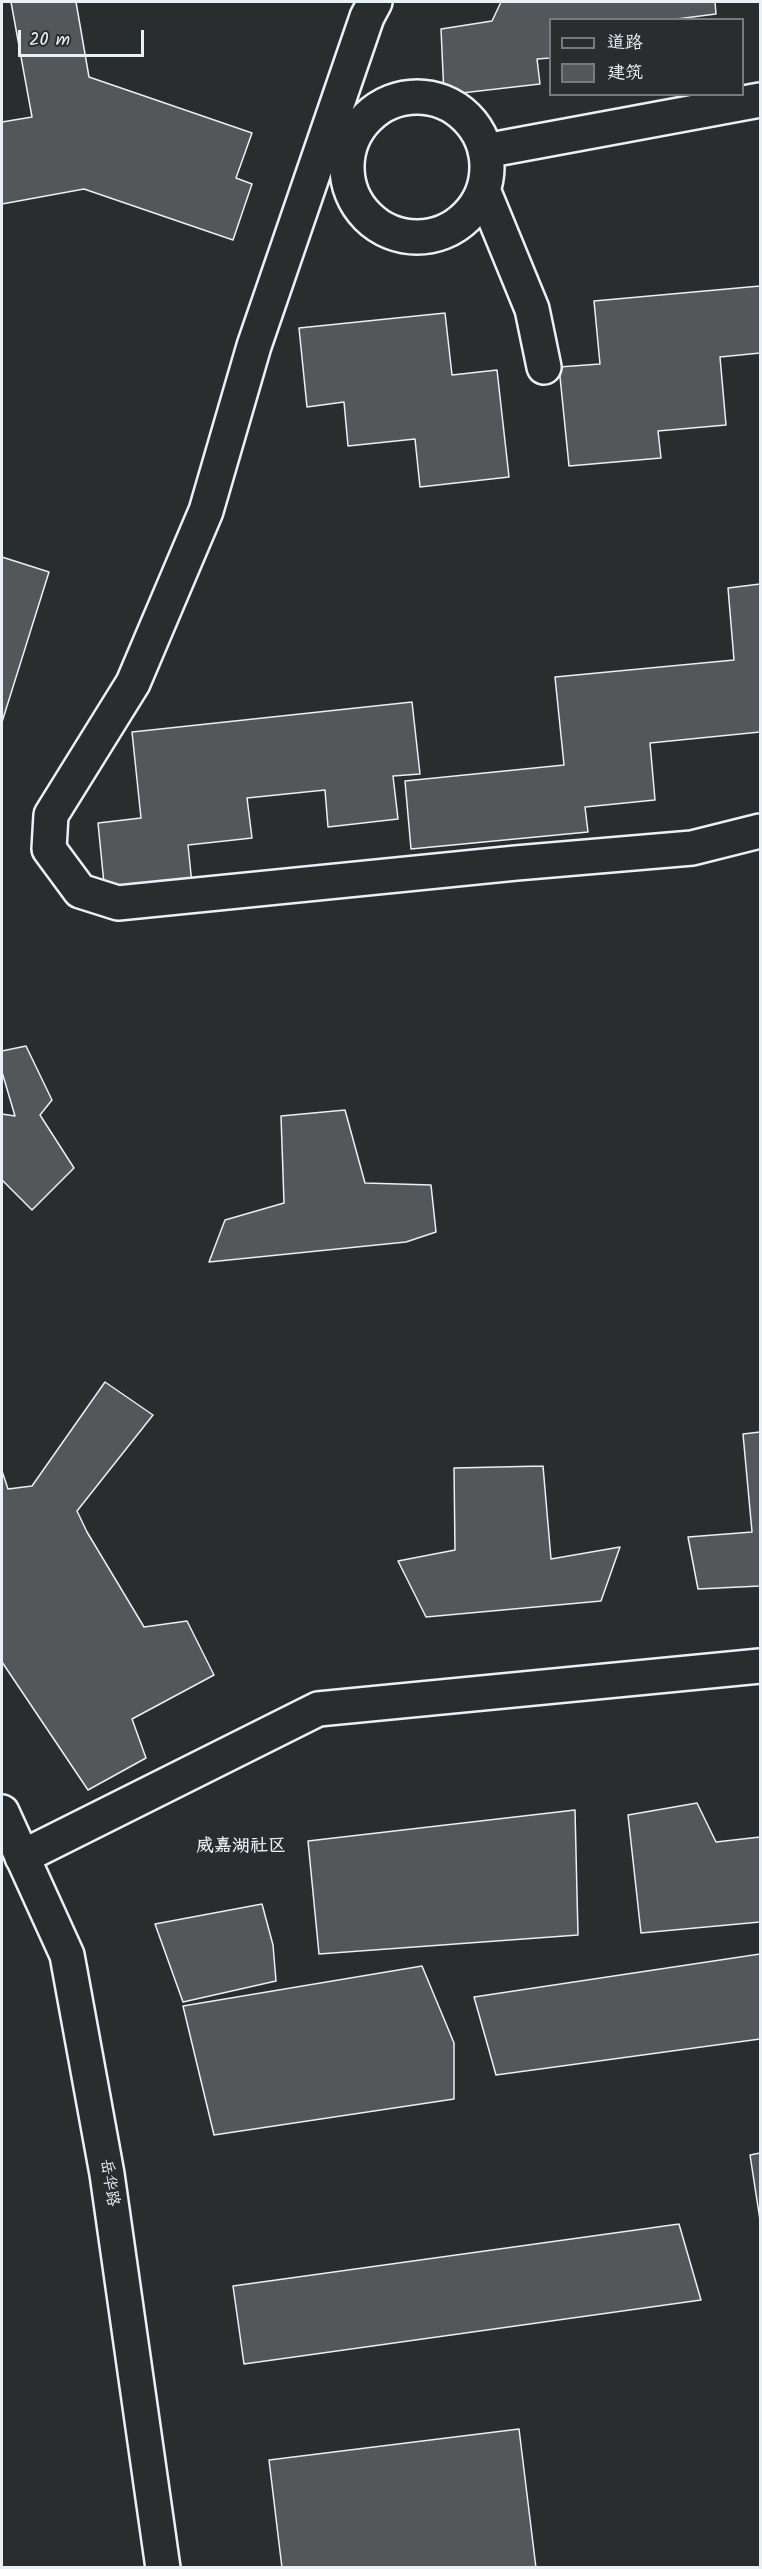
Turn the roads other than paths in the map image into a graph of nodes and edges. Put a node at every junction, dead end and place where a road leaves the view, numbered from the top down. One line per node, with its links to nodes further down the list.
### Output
1 (375, 2): 6 (street)
2 (760, 100): 3 (street)
3 (485, 151): 4 (street); 4 (street)
4 (484, 192): 5 (street)
5 (544, 367)
6 (760, 831)
7 (760, 1666): 9 (street)
8 (2, 1812): 9 (street, 岳华路)
9 (22, 1857): 10 (street, 岳华路)
10 (164, 2568)

